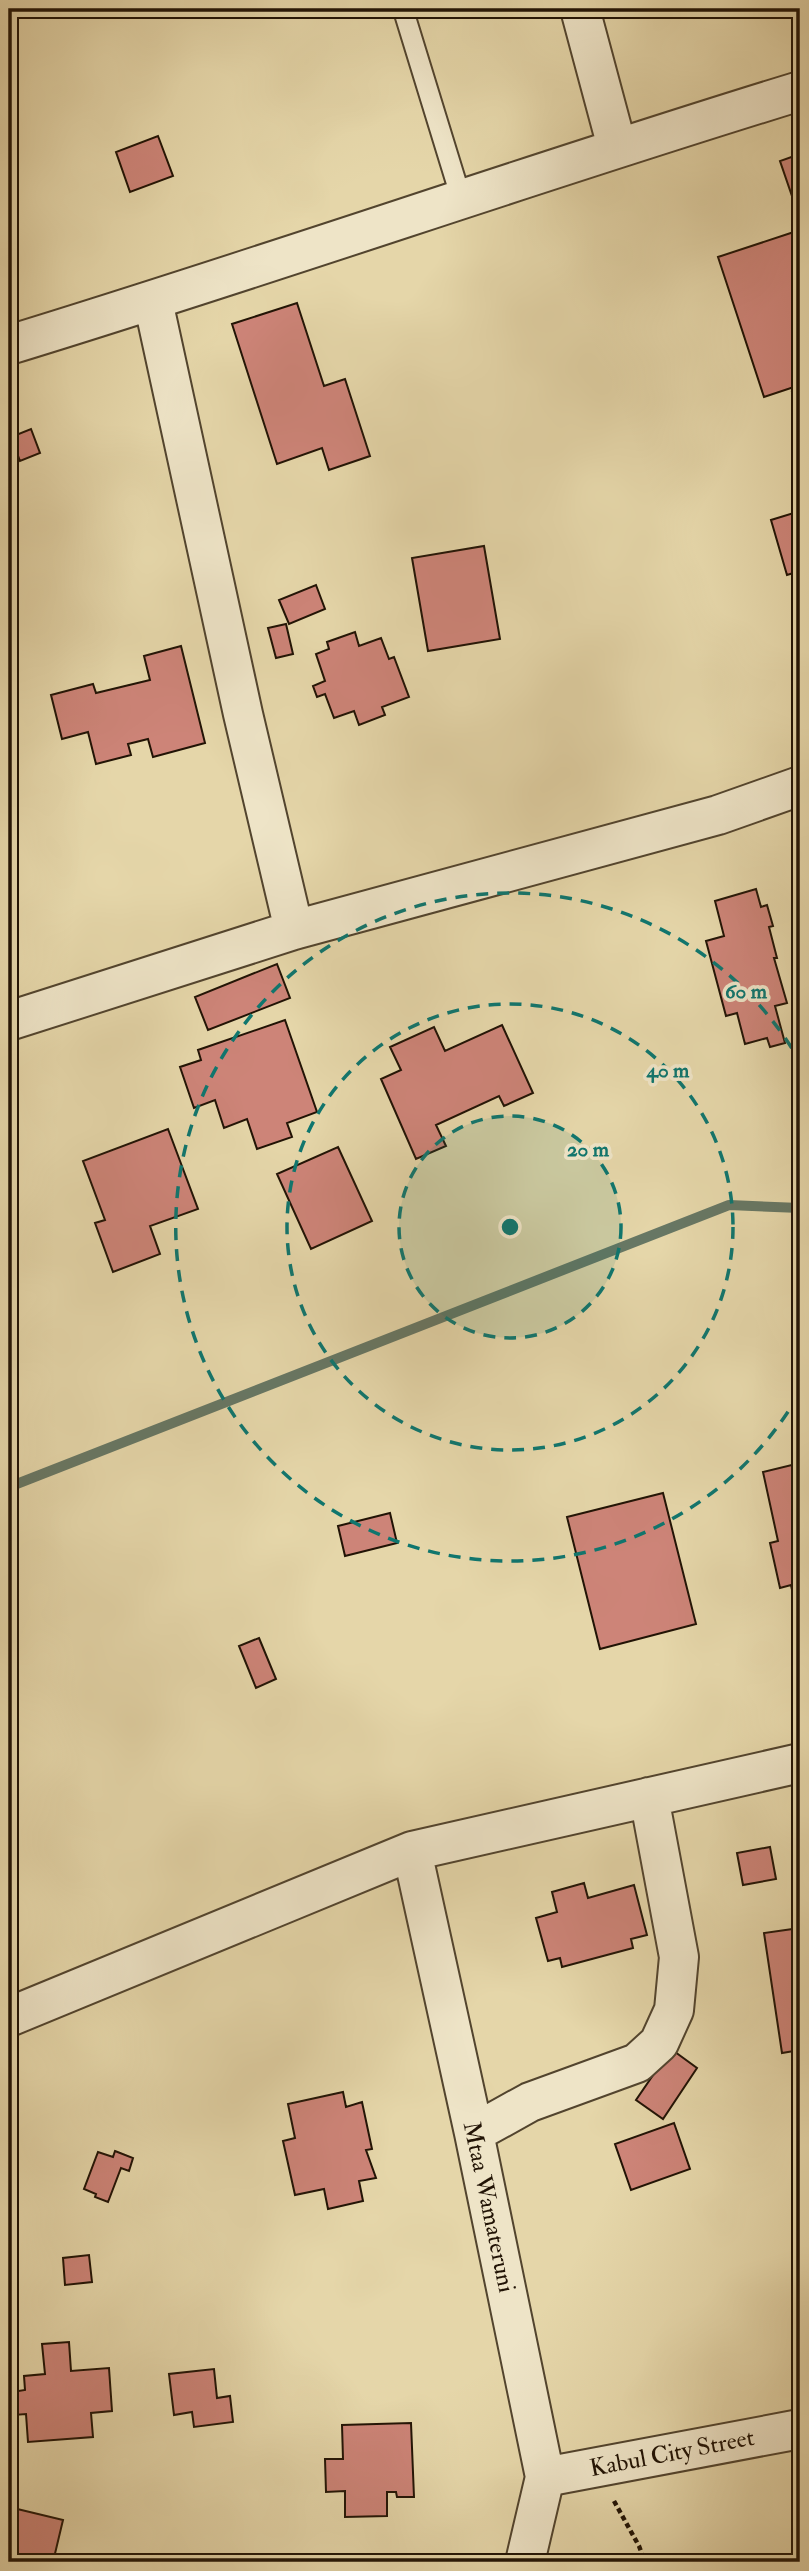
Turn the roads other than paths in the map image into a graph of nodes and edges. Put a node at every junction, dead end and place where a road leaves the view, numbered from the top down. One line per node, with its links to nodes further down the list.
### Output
1 (403, 9): 5 (lane)
2 (580, 9): 4 (street)
3 (800, 91): 4 (street)
4 (617, 147): 5 (street)
5 (461, 198): 6 (street)
6 (153, 301): 7 (street); 9 (street)
7 (9, 345)
8 (800, 786): 9 (street)
9 (294, 930): 10 (street)
10 (9, 1021)
11 (800, 1763): 12 (street)
12 (649, 1797): 13 (street); 15 (street)
13 (412, 1851): 14 (street); 15 (street, Mtaa Wamateruni)
14 (9, 2017)
15 (474, 2133): 17 (street, Mtaa Wamateruni)
16 (800, 2429): 17 (street, Kabul City Street)
17 (544, 2477): 18 (street, Mtaa Wamateruni)
18 (525, 2562)

